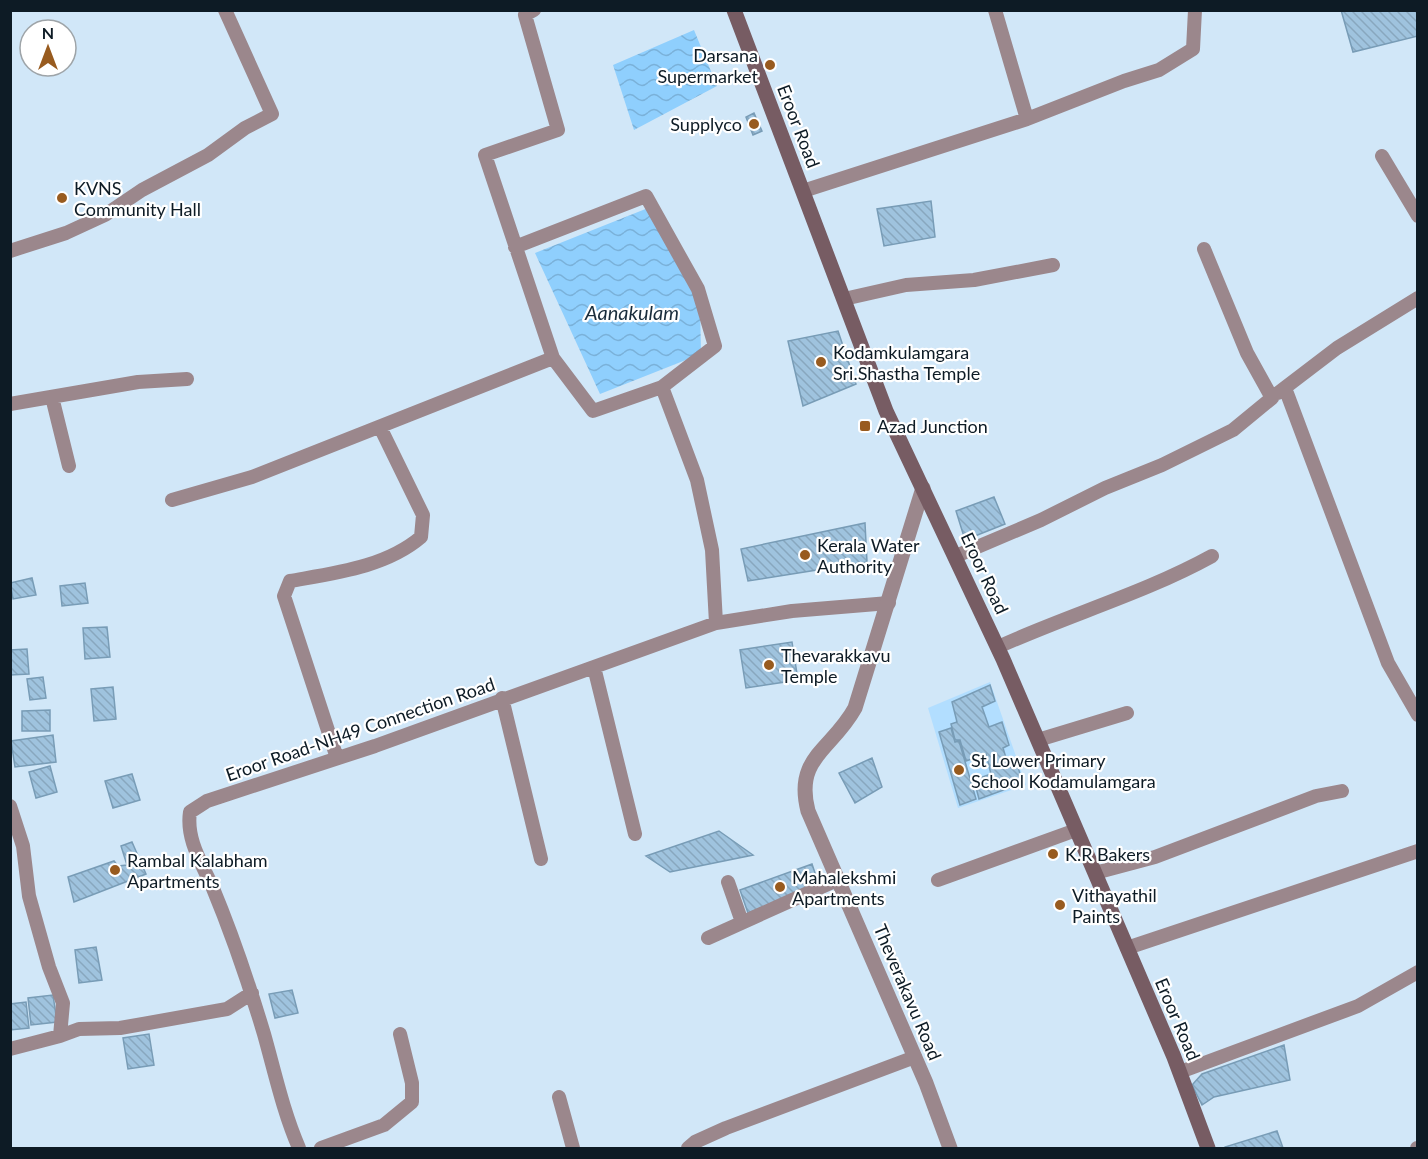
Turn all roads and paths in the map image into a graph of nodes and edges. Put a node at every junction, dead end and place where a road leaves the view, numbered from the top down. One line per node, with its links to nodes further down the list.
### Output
1 (225, 10): 12 (street)
2 (534, 10): 10 (street)
3 (734, 10): 8 (main road, Eroor Road)
4 (995, 10): 6 (street)
5 (1195, 10): 6 (street)
6 (1026, 119): 8 (street)
7 (1382, 156): 9 (street)
8 (803, 191): 14 (main road, Eroor Road)
9 (1418, 216)
10 (515, 247): 16 (street); 18 (street)
11 (1204, 249): 21 (street)
12 (10, 251)
13 (1053, 265): 14 (street)
14 (844, 300): 25 (main road, Eroor Road)
15 (1416, 303): 19 (street)
16 (553, 358): 18 (street); 23 (street)
17 (187, 379): 20 (street)
18 (662, 387): 30 (street)
19 (1285, 388): 21 (street); 35 (street)
20 (52, 397): 22 (street); 24 (street)
21 (1272, 398): 27 (street)
22 (10, 404)
23 (380, 427): 26 (street); 37 (street)
24 (69, 466)
25 (923, 488): 27 (main road, Eroor Road); 29 (street, Theverakavu Road)
26 (172, 500)
27 (956, 556): 31 (main road, Eroor Road)
28 (1212, 556): 31 (street)
29 (889, 603): 30 (street, Eroor Road-NH49 Connection Road); 45 (street, Theverakavu Road)
30 (717, 623): 32 (street, Eroor Road-NH49 Connection Road)
31 (998, 647): 36 (main road, Eroor Road)
32 (594, 667): 33 (street, Eroor Road-NH49 Connection Road); 41 (street)
33 (502, 698): 37 (street, Eroor Road-NH49 Connection Road); 43 (street)
34 (1128, 713): 36 (street)
35 (1418, 715)
36 (1038, 740): 40 (main road, Eroor Road)
37 (337, 759): 52 (street, Eroor Road-NH49 Connection Road)
38 (1342, 791): 44 (street)
39 (10, 806): 54 (street)
40 (1076, 830): 44 (main road, Eroor Road); 46 (street)
41 (635, 834)
42 (1418, 851): 50 (street)
43 (541, 859)
44 (1095, 873): 50 (main road, Eroor Road)
45 (840, 879): 48 (street); 56 (street, Theverakavu Road)
46 (938, 880)
47 (728, 882): 48 (street)
48 (742, 922): 49 (street)
49 (708, 938)
50 (1126, 948): 57 (main road, Eroor Road)
51 (1418, 972): 57 (street)
52 (252, 993): 54 (street); 59 (street, Eroor Road-NH49 Connection Road)
53 (400, 1034): 60 (street)
54 (60, 1036): 55 (street)
55 (10, 1049)
56 (915, 1057): 62 (street); 63 (street, Theverakavu Road)
57 (1180, 1072): 64 (main road, Eroor Road)
58 (559, 1097): 61 (street)
59 (299, 1149)
60 (321, 1149)
61 (573, 1149)
62 (688, 1149)
63 (950, 1149)
64 (1208, 1149)

